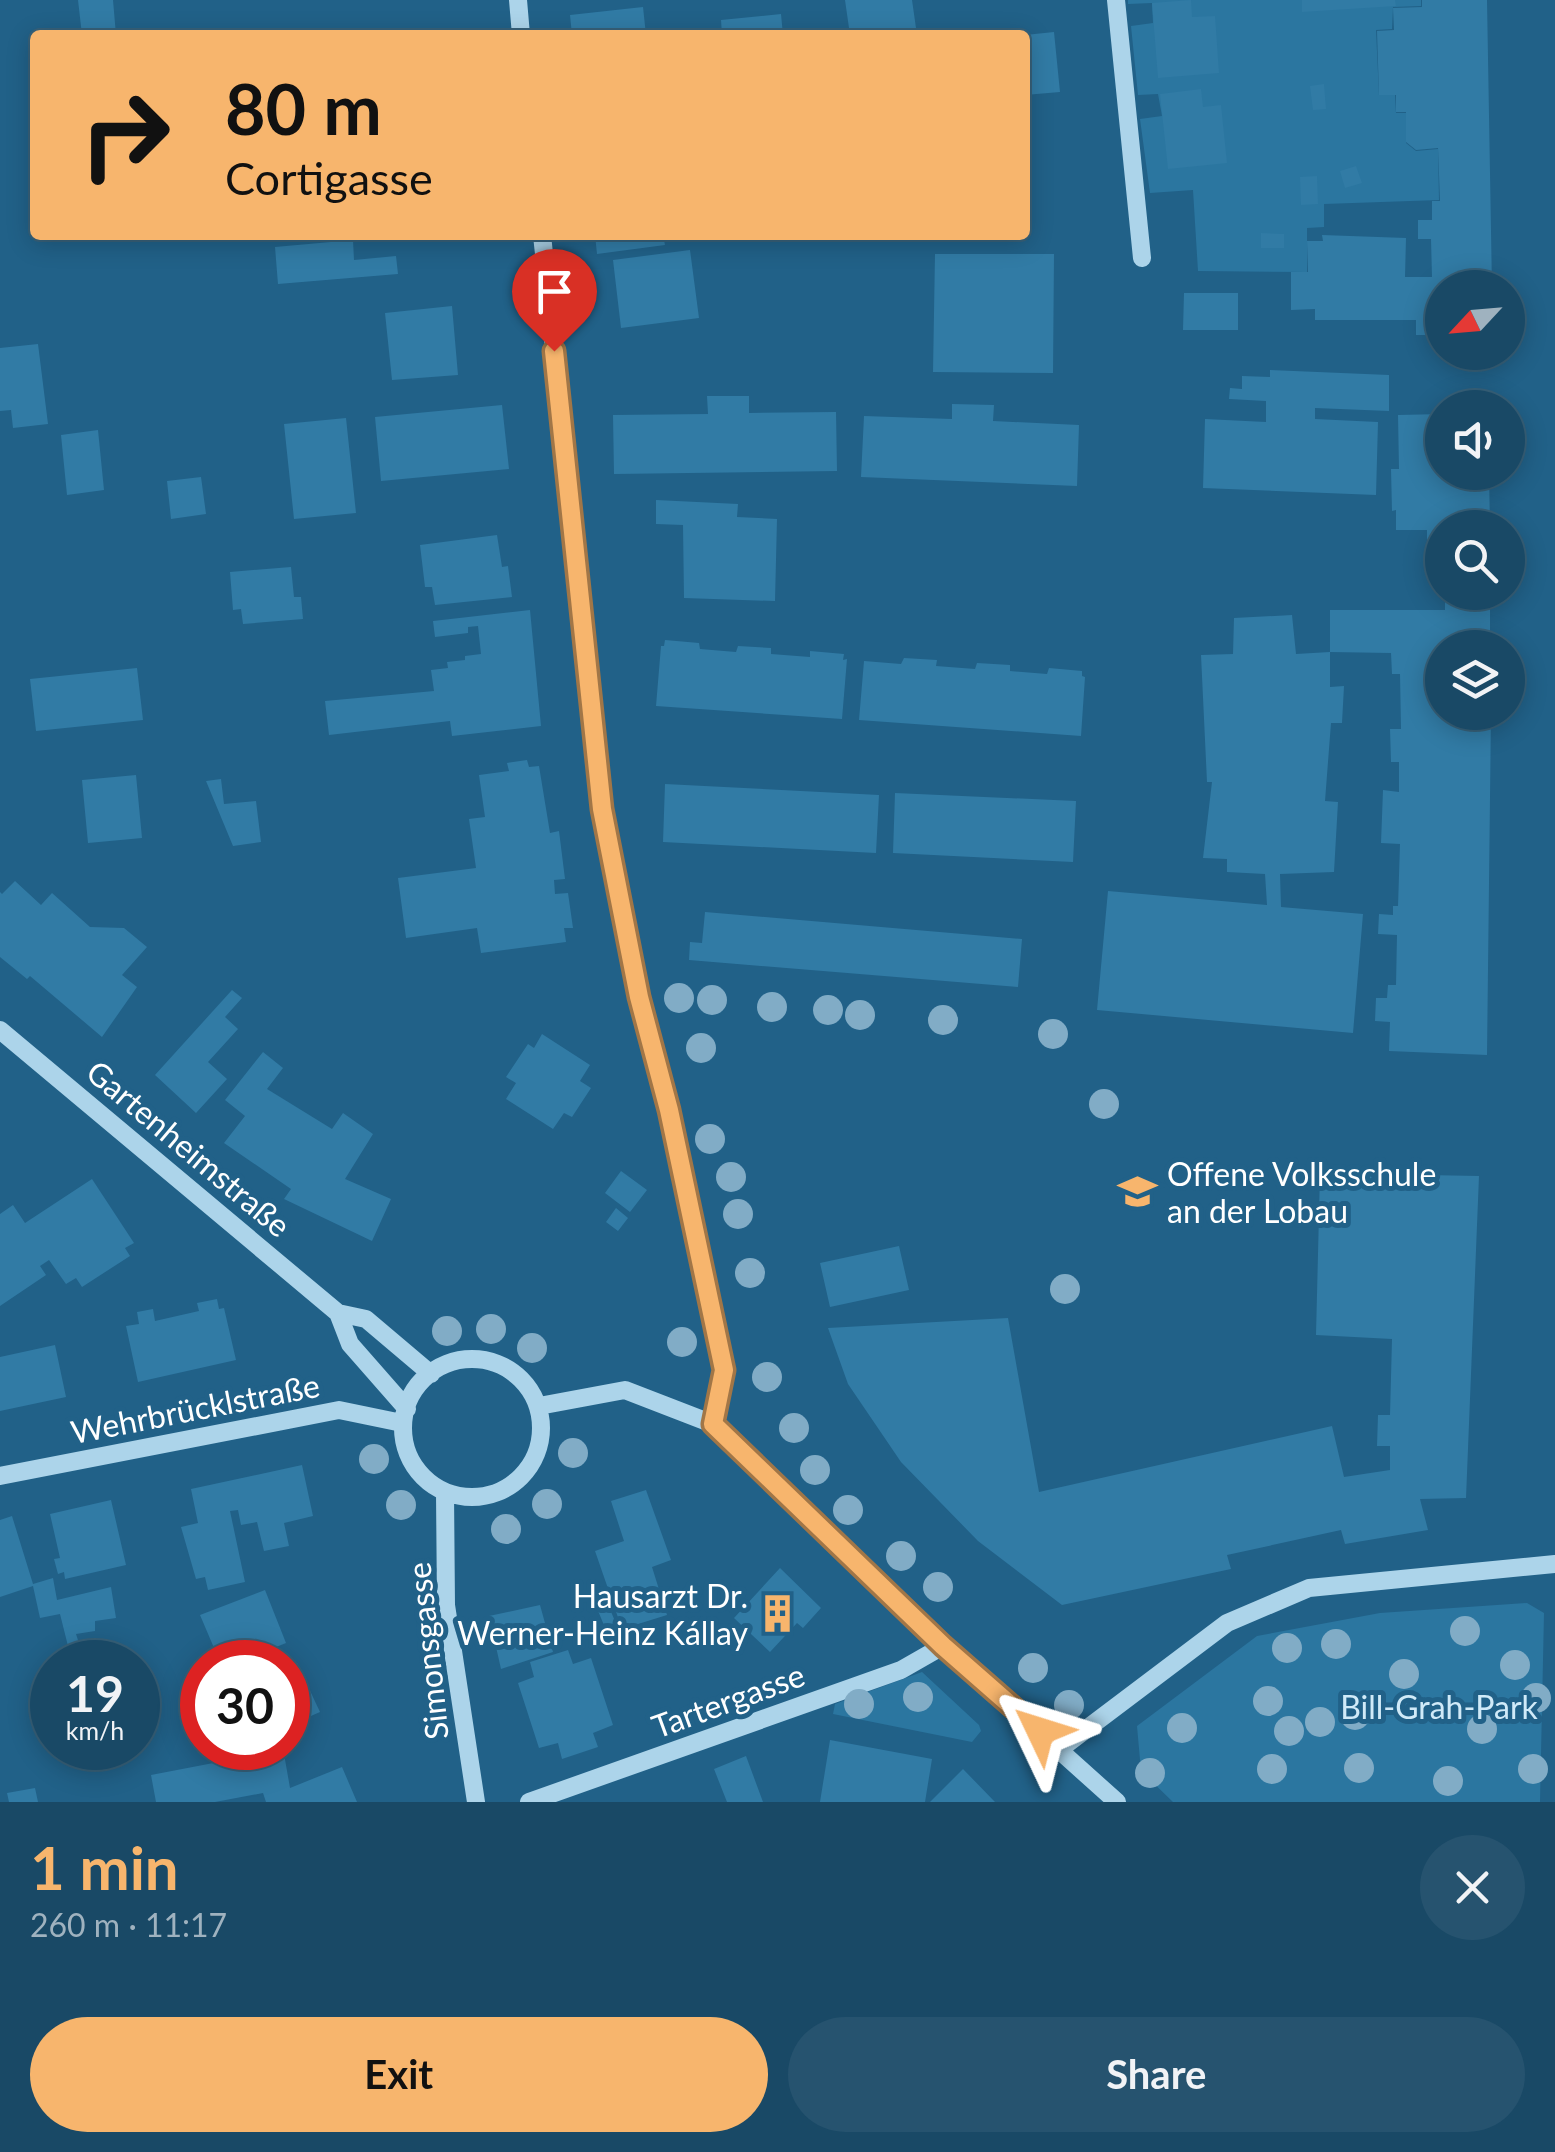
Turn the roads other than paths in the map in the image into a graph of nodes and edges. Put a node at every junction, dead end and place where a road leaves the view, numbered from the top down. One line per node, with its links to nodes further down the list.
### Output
1 (518, 0): 3 (street)
2 (1116, 0): 5 (street)
3 (521, 30)
4 (543, 240): 11 (street)
5 (1142, 258)
6 (0, 1030): 7 (street, Gartenheimstraße)
7 (338, 1313): 8 (street, Gartenheimstraße); 10 (street, Gartenheimstraße)
8 (430, 1374): 9 (street); 10 (street)
9 (540, 1406): 11 (street); 13 (street)
10 (404, 1416): 12 (street, Wehrbrücklstraße); 13 (street, Gartenheimstraße)
11 (713, 1424): 15 (street)
12 (0, 1476)
13 (445, 1493): 17 (street, Simonsgasse)
14 (1555, 1564): 16 (street)
15 (943, 1646): 16 (street); 18 (street, Tartergasse)
16 (1060, 1749): 19 (street)
17 (476, 1802)
18 (529, 1802)
19 (1118, 1802)

